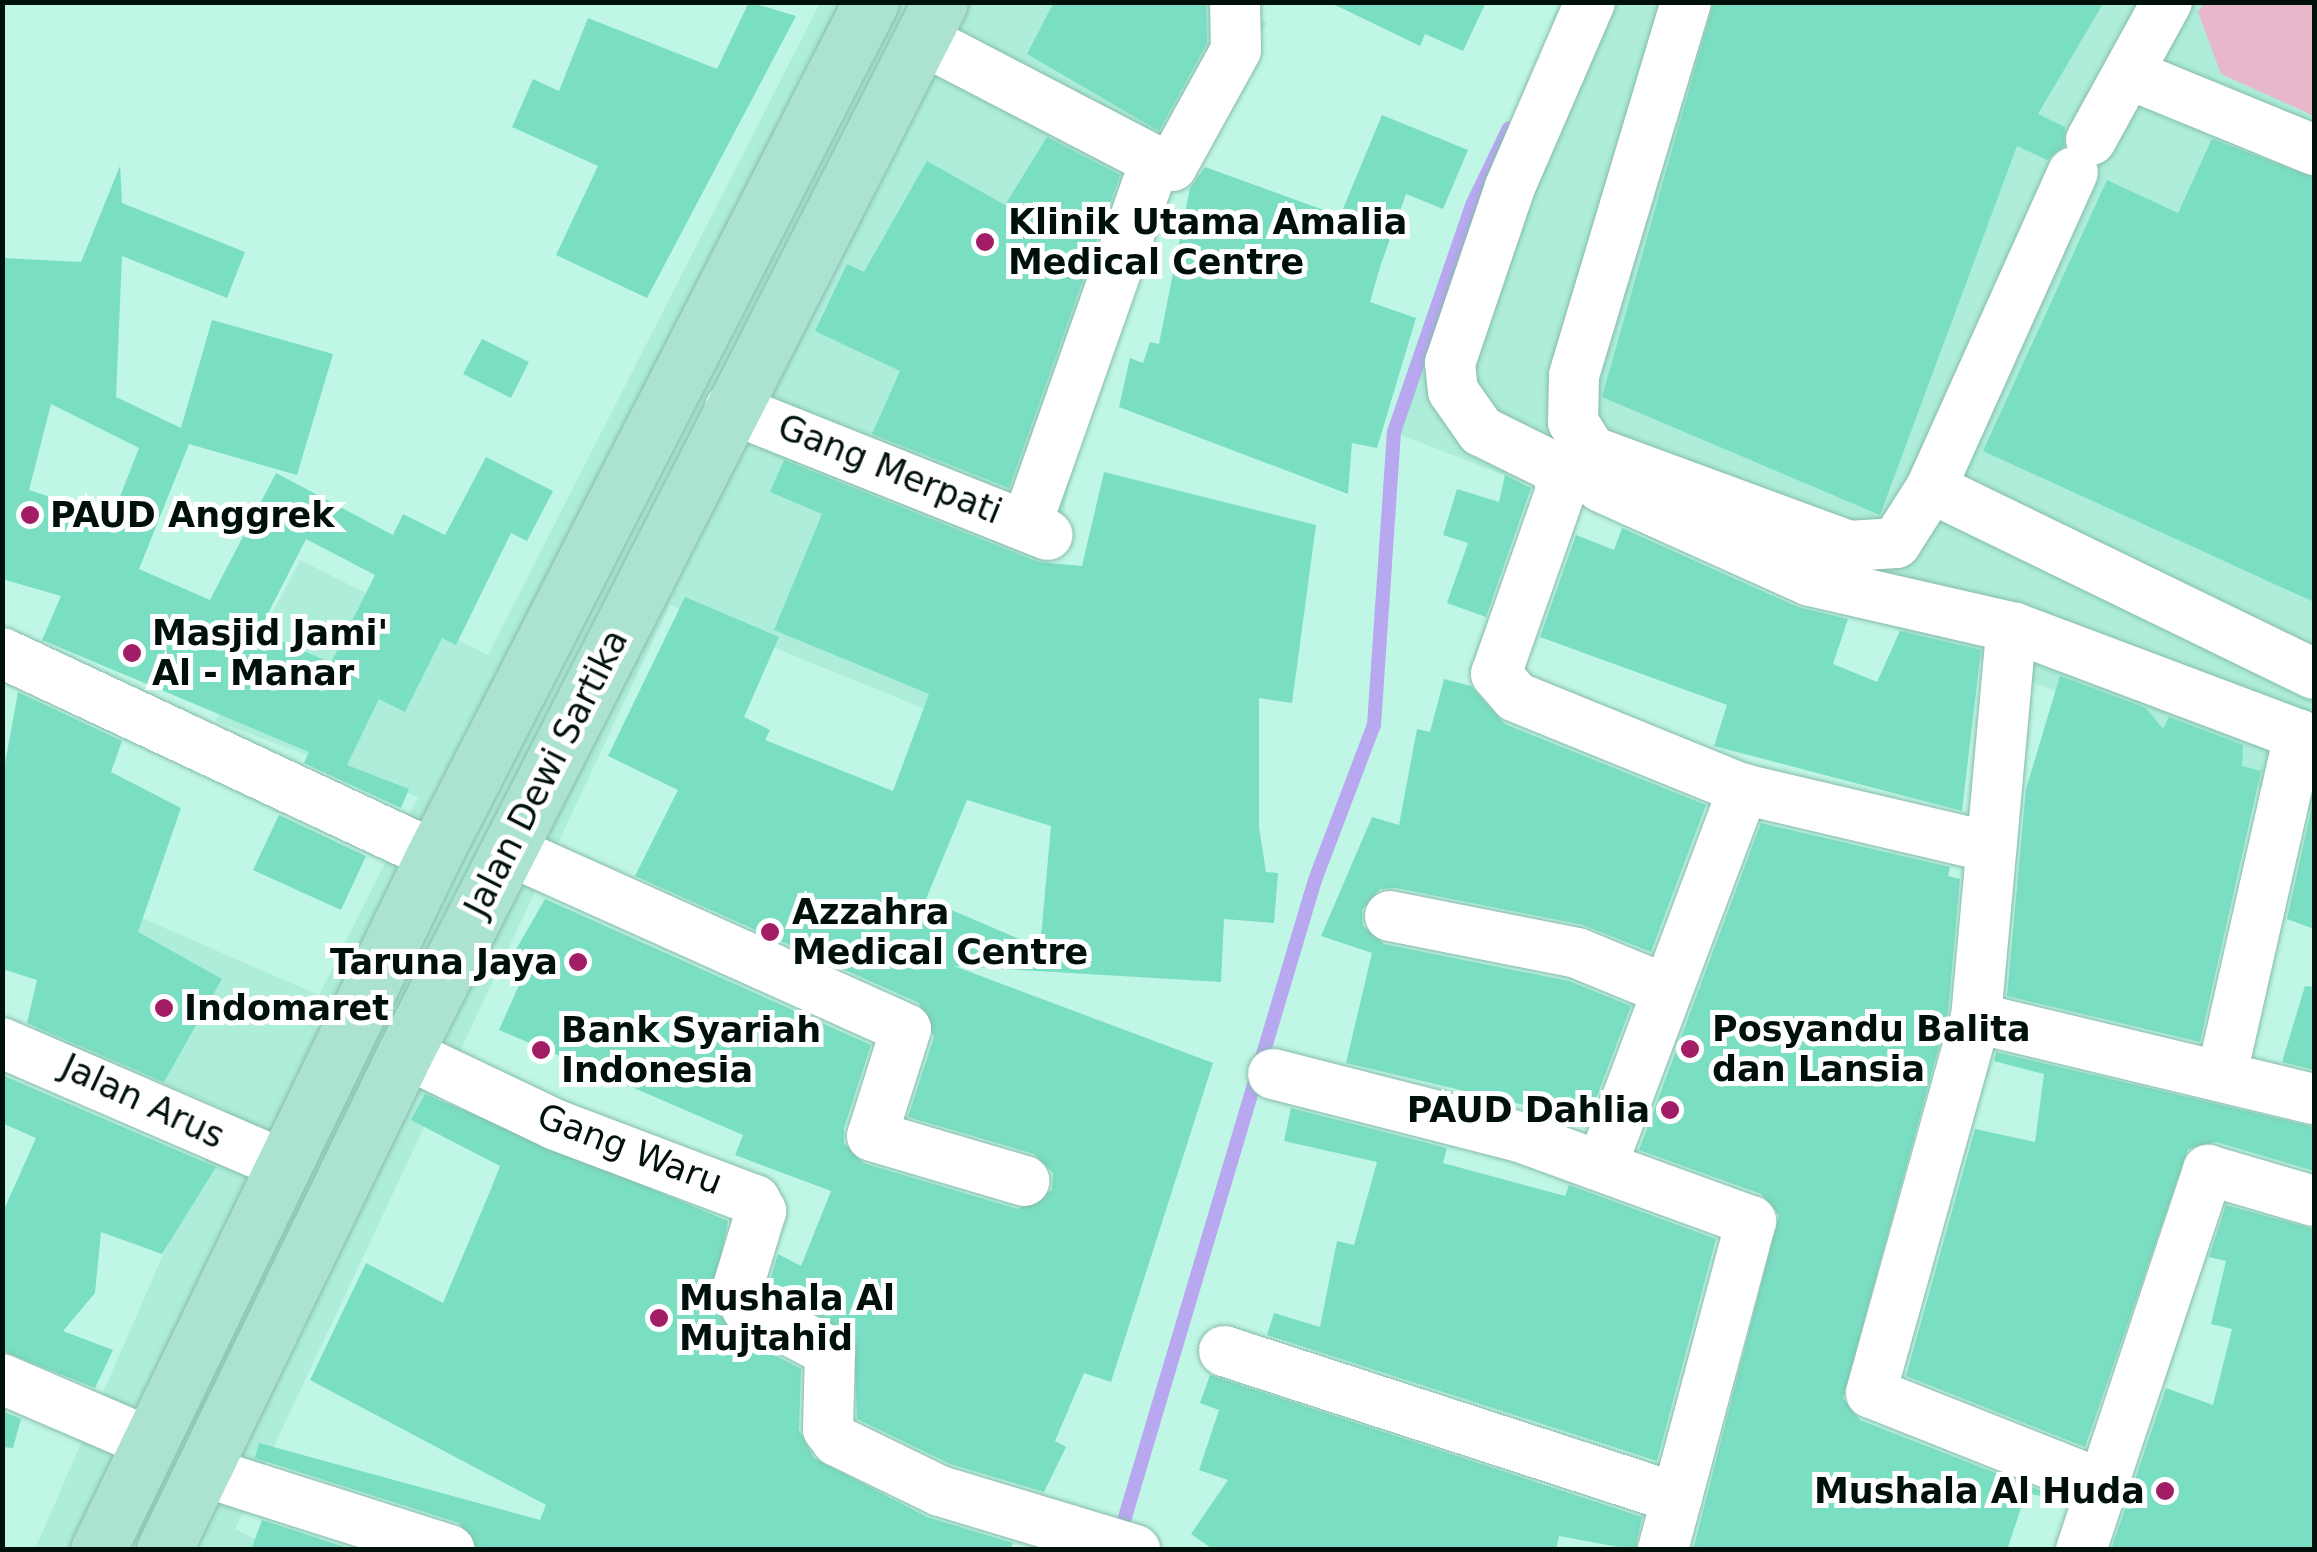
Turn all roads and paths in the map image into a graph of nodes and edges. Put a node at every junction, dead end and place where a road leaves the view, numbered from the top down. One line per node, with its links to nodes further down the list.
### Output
1 (871, 2): 20 (main road, Jalan Dewi Sartika)
2 (1235, 2): 9 (street)
3 (1590, 2): 11 (street)
4 (1686, 2): 12 (street)
5 (2167, 2): 7 (street)
6 (930, 21): 9 (street); 10 (main road, Jalan Dewi Sartika)
7 (2129, 74): 8 (street); 12 (street)
8 (2314, 150)
9 (1156, 161): 10 (street, Gang Merpati)
10 (730, 408): 19 (main road, Jalan Dewi Sartika)
11 (1554, 467): 13 (street); 17 (street)
12 (1931, 488): 15 (street)
13 (2015, 628): 16 (street); 18 (street)
14 (2, 653): 20 (street)
15 (2314, 674)
16 (2307, 739): 27 (street)
17 (1743, 789): 18 (street); 22 (street)
18 (1991, 848): 23 (street)
19 (508, 850): 25 (main road, Jalan Dewi Sartika); 31 (street)
20 (435, 856): 29 (main road, Jalan Dewi Sartika)
21 (1390, 916): 22 (street)
22 (1667, 990): 30 (street)
23 (1976, 1018): 27 (street); 37 (street)
24 (2, 1043): 29 (street, Jalan Arus)
25 (405, 1053): 36 (main road, Jalan Dewi Sartika); 39 (street, Gang Waru)
26 (1273, 1074): 30 (street)
27 (2222, 1074): 28 (street)
28 (2314, 1099)
29 (281, 1164): 35 (main road, Jalan Dewi Sartika)
30 (1602, 1165): 38 (street)
31 (1025, 1180)
32 (2314, 1202): 37 (street)
33 (1224, 1351): 38 (street)
34 (2, 1380): 35 (street)
35 (148, 1442): 40 (main road, Jalan Dewi Sartika)
36 (202, 1471): 41 (main road, Jalan Dewi Sartika); 42 (street)
37 (2101, 1484): 44 (street)
38 (1677, 1498): 43 (street)
39 (1116, 1542)
40 (98, 1550)
41 (164, 1550)
42 (450, 1550)
43 (1663, 1550)
44 (2082, 1550)

